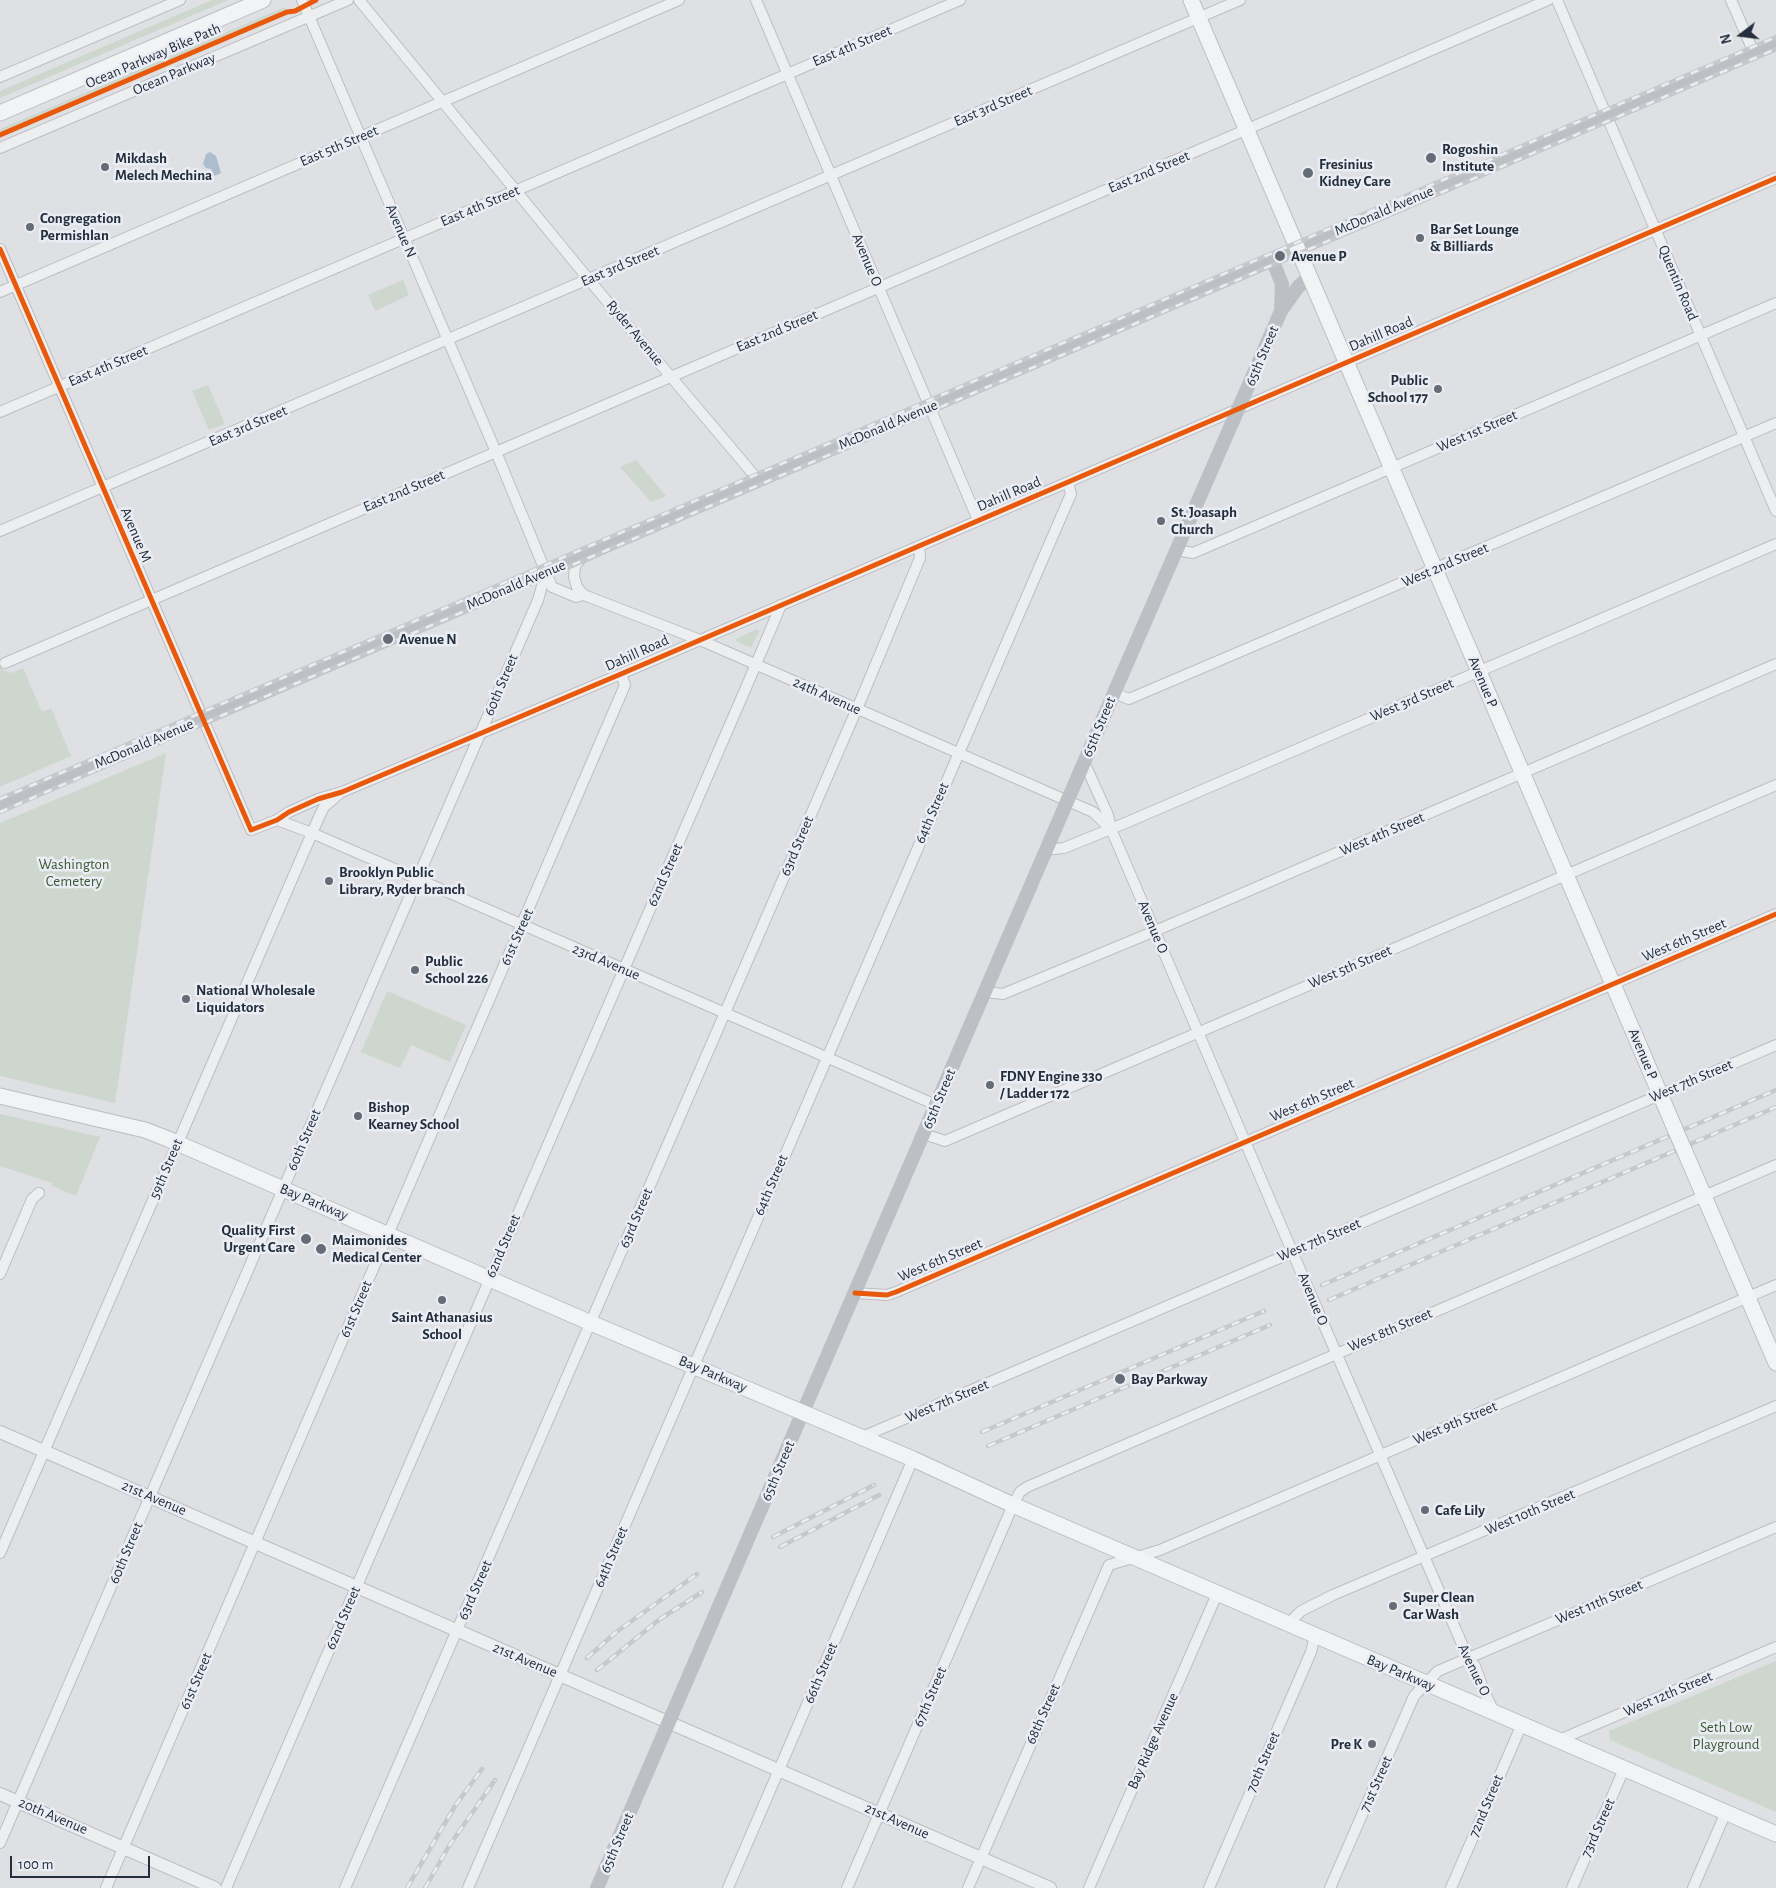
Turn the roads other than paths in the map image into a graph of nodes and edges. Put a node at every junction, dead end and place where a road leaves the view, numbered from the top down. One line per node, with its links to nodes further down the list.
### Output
1 (180, 0): 19 (street)
2 (263, 0): 21 (main road)
3 (302, 0): 14 (street, Avenue N)
4 (348, 0): 14 (street, Ocean Parkway)
5 (359, 0): 20 (street, Ryder Avenue)
6 (678, 0): 20 (street, East 5th Street)
7 (756, 0): 18 (street, Avenue O)
8 (960, 0): 18 (street, East 4th Street)
9 (1191, 0): 15 (main road, Avenue P)
10 (1240, 0): 15 (street, East 3rd Street)
11 (1548, 0): 23 (street, East 2nd Street)
12 (1557, 0): 22 (street, Quentin Road)
13 (1731, 0): 17 (street)
14 (308, 16): 24 (street, Avenue N); 25 (street, Ocean Parkway)
15 (1199, 18): 23 (main road, Avenue P); 26 (street, East 3rd Street)
16 (1776, 44): 17 (main road, McDonald Avenue)
17 (1754, 53): 22 (main road, McDonald Avenue)
18 (787, 74): 26 (street, Avenue O); 28 (street, East 4th Street)
19 (0, 77)
20 (443, 101): 24 (street, East 5th Street); 28 (street, Ryder Avenue)
21 (0, 113)
22 (1607, 116): 29 (street, Quentin Road); 31 (main road, McDonald Avenue)
23 (1247, 130): 31 (main road, Avenue P); 37 (street, East 2nd Street)
24 (361, 136): 30 (street, Avenue N); 36 (street, East 5th Street)
25 (0, 148)
26 (831, 176): 35 (street, East 3rd Street); 37 (street, Avenue O)
27 (1776, 178): 29 (street, Dahill Road)
28 (517, 190): 30 (street, East 4th Street); 35 (street, Ryder Avenue)
29 (1655, 229): 41 (street, Quentin Road); 43 (street, Dahill Road)
30 (404, 238): 42 (street, Avenue N); 45 (street, East 4th Street)
31 (1298, 248): 33 (main road, McDonald Avenue); 34 (main road, Avenue P)
32 (0, 249): 36 (street, Avenue M)
33 (1272, 260): 40 (main road, 65th Street); 46 (main road, McDonald Avenue)
34 (1310, 276): 40 (main road, 65th Street); 43 (main road, Avenue P)
35 (589, 279): 42 (street, East 3rd Street); 44 (street, Ryder Avenue)
36 (16, 285): 38 (street, East 5th Street); 45 (street, Avenue M)
37 (879, 288): 44 (street, East 2nd Street); 46 (street, Avenue O)
38 (0, 292)
39 (1776, 303): 41 (street, West 1st Street)
40 (1281, 311): 47 (main road, 65th Street)
41 (1701, 335): 50 (street, Quentin Road); 52 (street, West 1st Street)
42 (448, 340): 51 (street, Avenue N); 55 (street, East 3rd Street)
43 (1346, 362): 47 (street, Dahill Road); 52 (main road, Avenue P)
44 (672, 377): 51 (street, East 2nd Street); 53 (street, Ryder Avenue)
45 (60, 386): 48 (street, East 4th Street); 55 (street, Avenue M)
46 (930, 407): 53 (main road, McDonald Avenue); 57 (street, Avenue O)
47 (1238, 410): 54 (street, Dahill Road); 61 (main road, 65th Street)
48 (0, 412)
49 (1776, 423): 50 (street, West 2nd Street)
50 (1744, 437): 56 (street, Quentin Road); 63 (street, West 2nd Street)
51 (496, 452): 64 (street, Avenue N); 66 (street, East 2nd Street)
52 (1392, 468): 61 (street, West 1st Street); 63 (main road, Avenue P)
53 (759, 480): 62 (main road, McDonald Avenue)
54 (1068, 482): 57 (street, Dahill Road); 78 (street, 64th Street)
55 (103, 488): 58 (street, East 3rd Street); 66 (street, Avenue M)
56 (1776, 511)
57 (978, 520): 60 (street, Dahill Road)
58 (0, 531)
59 (1776, 544): 72 (street, West 3rd Street)
60 (919, 546): 67 (street, Dahill Road); 75 (street, 63rd Street)
61 (1177, 550): 74 (main road, 65th Street)
62 (582, 557): 64 (main road, McDonald Avenue); 65 (street)
63 (1435, 569): 72 (main road, Avenue P); 74 (street, West 2nd Street)
64 (546, 572): 65 (street, 24th Avenue); 76 (main road, McDonald Avenue); 77 (street, 60th Street)
65 (584, 595): 68 (street, 24th Avenue)
66 (151, 600): 69 (street, East 2nd Street); 76 (street, Avenue M)
67 (780, 605): 68 (street, Dahill Road); 71 (street, 62nd Street)
68 (700, 640): 71 (street, 24th Avenue); 73 (street, Dahill Road)
69 (5, 663)
70 (1776, 664): 80 (street, West 4th Street)
71 (756, 665): 75 (street, 24th Avenue); 95 (street, 62nd Street)
72 (1479, 671): 80 (main road, Avenue P); 86 (street, West 3rd Street)
73 (621, 674): 77 (street, Dahill Road); 93 (street, 61st Street)
74 (1114, 693): 79 (main road, 65th Street)
75 (857, 709): 78 (street, 24th Avenue); 98 (street, 63rd Street)
76 (203, 719): 84 (main road, McDonald Avenue); 87 (street, Avenue M)
77 (480, 734): 82 (street, Dahill Road); 91 (street, 60th Street)
78 (958, 753): 83 (street, 24th Avenue); 101 (street, 64th Street)
79 (1084, 762): 83 (main road, 65th Street); 86 (street, Avenue O)
80 (1523, 773): 90 (main road, Avenue P); 94 (street, West 4th Street)
81 (1776, 785): 90 (street, West 5th Street)
82 (342, 792): 85 (street, Dahill Road); 88 (street, 59th Street)
83 (1068, 801): 86 (street, Avenue O); 89 (main road, 65th Street)
84 (0, 806)
85 (277, 820): 87 (street, Dahill Road); 88 (street, 23rd Avenue)
86 (1111, 829): 89 (street, West 3rd Street); 94 (street, Avenue O)
87 (251, 830)
88 (312, 833): 91 (street, 23rd Avenue); 106 (street, 59th Street)
89 (1046, 850): 97 (main road, 65th Street)
90 (1566, 875): 96 (main road, Avenue P); 99 (street, West 5th Street)
91 (417, 879): 93 (street, 23rd Avenue); 109 (street, 60th Street)
92 (1776, 914): 96 (street, West 6th Street)
93 (522, 926): 95 (street, 23rd Avenue); 112 (street, 61st Street)
94 (1155, 931): 97 (street, West 4th Street); 99 (street, Avenue O)
95 (623, 970): 98 (street, 23rd Avenue); 115 (street, 62nd Street)
96 (1613, 984): 102 (main road, Avenue P); 107 (street, West 6th Street)
97 (985, 992): 104 (main road, 65th Street)
98 (725, 1014): 101 (street, 23rd Avenue); 119 (street, 63rd Street)
99 (1198, 1033): 105 (street, West 5th Street); 107 (street, Avenue O)
100 (1776, 1045): 102 (street, West 7th Street)
101 (827, 1058): 104 (street, 23rd Avenue); 122 (street, 64th Street)
102 (1661, 1094): 111 (main road, Avenue P, bridge); 113 (street, West 7th Street)
103 (0, 1096): 106 (main road, Bay Parkway)
104 (936, 1105): 105 (main road, 65th Street)
105 (924, 1134): 117 (main road, 65th Street)
106 (178, 1143): 109 (main road, Bay Parkway); 127 (street, 59th Street)
107 (1245, 1143): 113 (street, Avenue O); 117 (street, West 6th Street)
108 (1776, 1165): 111 (street, West 8th Street)
109 (283, 1188): 112 (main road, Bay Parkway); 130 (street, 60th Street)
110 (38, 1193): 114 (street)
111 (1704, 1196): 118 (main road, Avenue P); 120 (street, West 8th Street)
112 (388, 1234): 115 (main road, Bay Parkway); 133 (street, 61st Street)
113 (1292, 1252): 120 (street, Avenue O, bridge); 126 (street, West 7th Street)
114 (0, 1274)
115 (490, 1278): 119 (main road, Bay Parkway); 137 (street, 62nd Street)
116 (1776, 1285): 118 (street, West 9th Street)
117 (855, 1293): 124 (main road, 65th Street)
118 (1748, 1297): 121 (main road, Avenue P); 128 (street, West 9th Street)
119 (591, 1323): 122 (main road, Bay Parkway); 140 (street, 63rd Street)
120 (1336, 1354): 128 (street, Avenue O); 131 (street, West 8th Street)
121 (1776, 1363)
122 (693, 1366): 124 (main road, Bay Parkway); 144 (street, 64th Street)
123 (1776, 1406): 136 (street, West 10th Street)
124 (803, 1413): 126 (main road, Bay Parkway); 147 (main road, 65th Street)
125 (0, 1432): 127 (street, 21st Avenue)
126 (862, 1437): 129 (main road, Bay Parkway)
127 (44, 1451): 130 (street, 21st Avenue); 134 (street, 59th Street)
128 (1380, 1455): 135 (street, West 9th Street); 136 (street, Avenue O)
129 (913, 1458): 131 (main road, Bay Parkway); 151 (street, 66th Street)
130 (150, 1497): 133 (street, 21st Avenue); 153 (street, 60th Street)
131 (1013, 1505): 135 (main road, Bay Parkway); 155 (street, 67th Street)
132 (1776, 1527): 143 (street, West 11th Street)
133 (255, 1542): 137 (street, 21st Avenue); 158 (street, 61st Street)
134 (0, 1553)
135 (1134, 1558): 138 (main road, Bay Parkway); 159 (street, 68th Street)
136 (1424, 1558): 139 (street, West 10th Street); 143 (street, Avenue O)
137 (357, 1586): 140 (street, 21st Avenue); 162 (street, 62nd Street)
138 (1217, 1594): 139 (main road, Bay Parkway); 170 (street, Bay Ridge Avenue)
139 (1288, 1624): 141 (main road, Bay Parkway)
140 (457, 1631): 144 (street, 21st Avenue); 163 (street, 63rd Street)
141 (1315, 1636): 145 (main road, Bay Parkway); 171 (street, 70th Street)
142 (1776, 1647): 149 (street, West 12th Street)
143 (1468, 1658): 145 (street, West 11th Street); 146 (street, Avenue O)
144 (560, 1675): 147 (street, 21st Avenue); 164 (street, 64th Street)
145 (1426, 1683): 146 (main road, Bay Parkway); 172 (street, 71st Street)
146 (1494, 1712): 148 (main road, Bay Parkway)
147 (668, 1723): 151 (street, 21st Avenue); 165 (main road, 65th Street)
148 (1522, 1724): 149 (main road, Bay Parkway); 173 (street, 72nd Street)
149 (1559, 1740): 150 (main road, Bay Parkway)
150 (1624, 1769): 154 (main road, Bay Parkway); 174 (street, 73rd Street)
151 (779, 1770): 155 (street, 21st Avenue); 166 (street, 66th Street)
152 (0, 1794): 153 (street, 20th Avenue)
153 (18, 1802): 157 (street, 60th Street); 158 (street, 20th Avenue)
154 (1726, 1812): 156 (main road, Bay Parkway); 175 (street)
155 (879, 1814): 159 (street, 21st Avenue); 167 (street, 67th Street)
156 (1776, 1834)
157 (0, 1843)
158 (124, 1847): 160 (street, 61st Street); 161 (street, 20th Avenue)
159 (981, 1858): 168 (street, 68th Street); 169 (street, 21st Avenue)
160 (106, 1888)
161 (215, 1888)
162 (226, 1888)
163 (345, 1888)
164 (468, 1888)
165 (597, 1888)
166 (728, 1888)
167 (847, 1888)
168 (968, 1888)
169 (1050, 1888)
170 (1088, 1888)
171 (1209, 1888)
172 (1330, 1888)
173 (1451, 1888)
174 (1572, 1888)
175 (1693, 1888)

